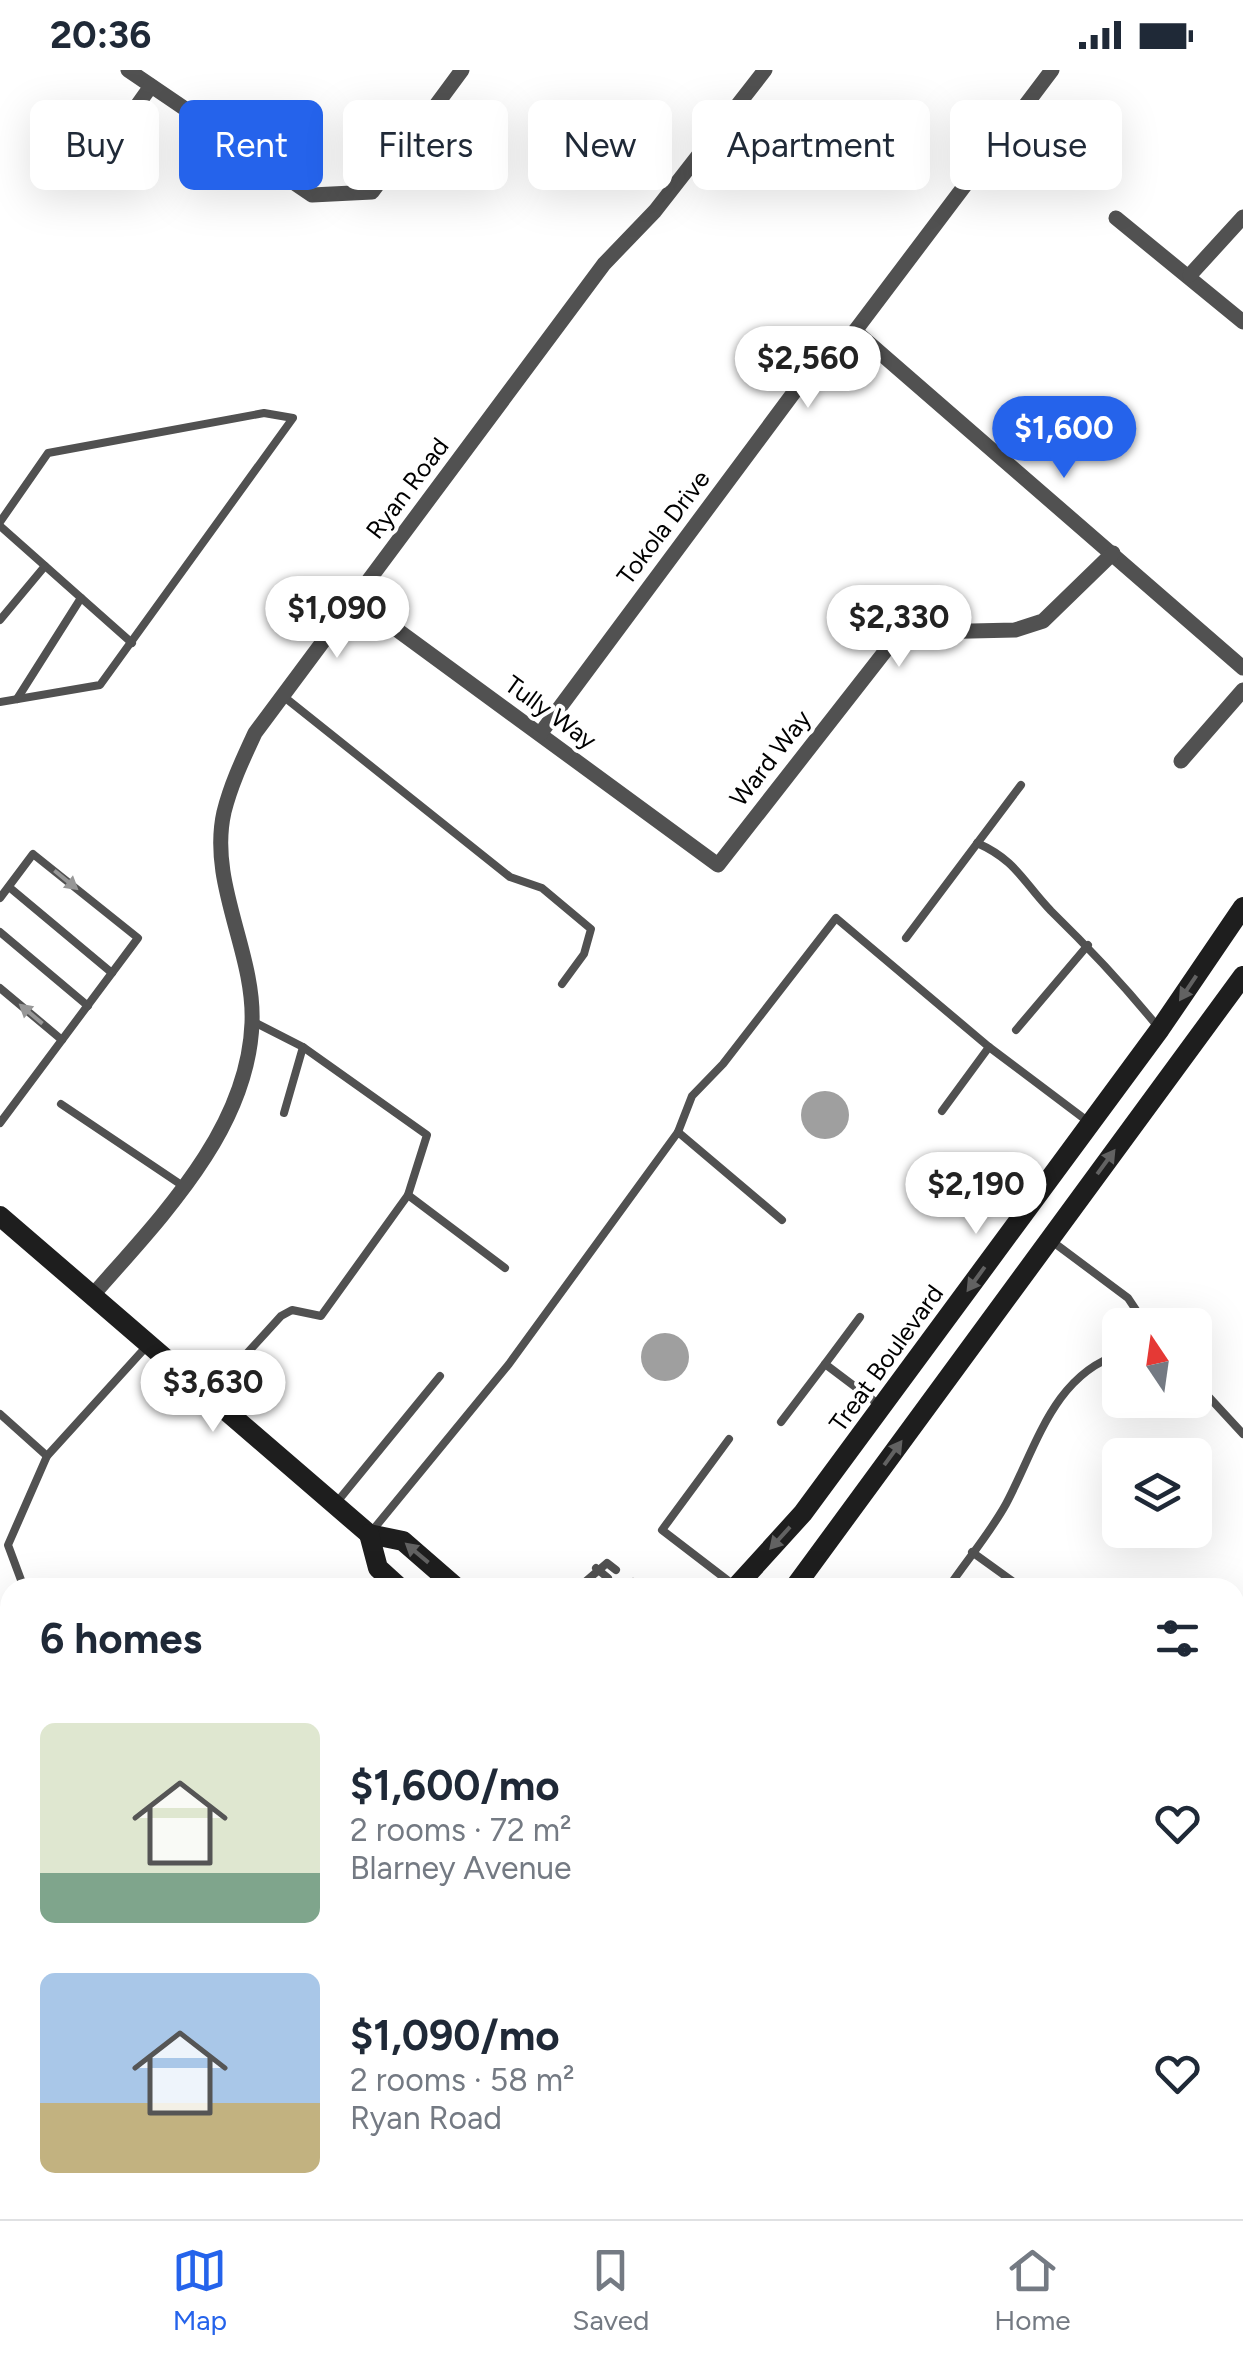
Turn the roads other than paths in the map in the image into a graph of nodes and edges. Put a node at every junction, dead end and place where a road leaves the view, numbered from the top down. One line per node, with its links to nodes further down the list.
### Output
1 (128, 70): 5 (street)
2 (462, 70): 5 (street)
3 (765, 70): 16 (street, Ryan Road)
4 (1052, 70): 11 (street, Tokola Drive)
5 (151, 86): 6 (street)
6 (141, 100)
7 (1243, 217): 9 (street)
8 (1116, 218): 9 (street)
9 (1190, 276): 10 (street)
10 (1243, 322)
11 (855, 331): 13 (street); 24 (street, Tokola Drive)
12 (0, 524): 14 (lane); 18 (lane)
13 (1113, 553): 19 (street); 28 (street, Ward Way)
14 (44, 566): 15 (lane); 17 (lane)
15 (81, 598): 18 (lane); 22 (lane)
16 (355, 599): 21 (street, Ryan Road); 24 (street, Tully Way)
17 (0, 620)
18 (132, 644): 22 (lane)
19 (1243, 668)
20 (1243, 690): 25 (street)
21 (283, 696): 37 (lane); 40 (street, Ryan Road)
22 (17, 699): 23 (lane)
23 (0, 702)
24 (540, 734): 28 (street, Tully Way)
25 (1181, 761)
26 (1021, 785): 27 (lane)
27 (977, 843): 33 (lane); 34 (lane)
28 (718, 865)
29 (9, 887): 30 (lane); 35 (lane); 35 (lane, one-way to 35)
30 (0, 898)
31 (1243, 907): 41 (main road, Treat Boulevard, one-way to 41)
32 (0, 932): 39 (lane)
33 (906, 938)
34 (1088, 945): 41 (lane); 42 (lane)
35 (112, 973): 39 (lane)
36 (1243, 976): 56 (main road, one-way to 36)
37 (562, 984)
38 (0, 988): 43 (lane, one-way to 38)
39 (88, 1006): 43 (lane)
40 (252, 1022): 45 (lane); 52 (street, Ryan Road)
41 (1160, 1029): 50 (main road, Treat Boulevard)
42 (1016, 1030)
43 (62, 1040): 49 (lane)
44 (990, 1047): 47 (lane); 50 (lane); 51 (lane)
45 (303, 1048): 48 (lane); 53 (lane)
46 (62, 1104): 52 (lane)
47 (942, 1110)
48 (284, 1113)
49 (0, 1122)
50 (1090, 1123): 67 (main road, Treat Boulevard, one-way to 67)
51 (678, 1132): 55 (lane); 74 (lane)
52 (184, 1186): 58 (street, Ryan Road)
53 (408, 1195): 57 (lane); 65 (lane)
54 (0, 1216): 58 (main road)
55 (782, 1220)
56 (1050, 1239): 59 (lane); 85 (main road, one-way to 56)
57 (505, 1268)
58 (92, 1296): 61 (main road)
59 (1135, 1308)
60 (860, 1317): 63 (lane)
61 (148, 1346): 65 (main road); 72 (lane)
62 (1102, 1360): 75 (lane)
63 (825, 1364): 67 (lane); 69 (lane)
64 (440, 1376): 73 (lane)
65 (208, 1397): 73 (main road)
66 (1212, 1400): 70 (lane)
67 (882, 1407): 84 (main road, Treat Boulevard, one-way to 84)
68 (0, 1414): 72 (lane)
69 (780, 1422)
70 (1243, 1434)
71 (729, 1439): 83 (lane)
72 (47, 1456): 78 (lane)
73 (334, 1505): 74 (main road)
74 (369, 1534): 79 (main road); 80 (main road, one-way to 74)
75 (972, 1552): 86 (lane); 87 (lane)
76 (596, 1568): 77 (lane); 81 (lane); 82 (lane)
77 (616, 1570)
78 (20, 1578)
79 (389, 1578)
80 (446, 1578)
81 (587, 1578)
82 (608, 1578)
83 (724, 1578)
84 (744, 1578)
85 (801, 1578)
86 (955, 1578)
87 (1008, 1578)

